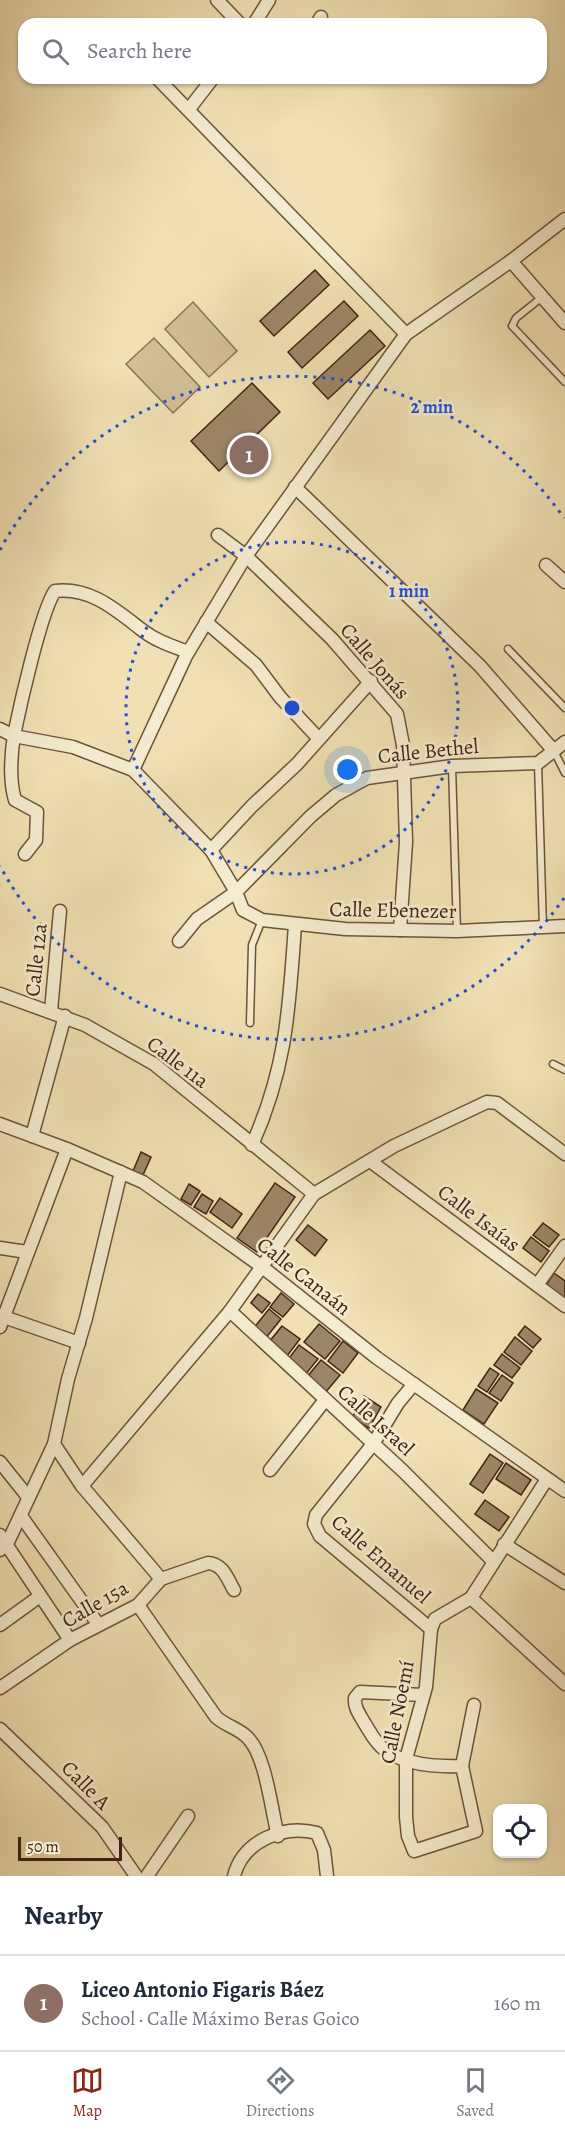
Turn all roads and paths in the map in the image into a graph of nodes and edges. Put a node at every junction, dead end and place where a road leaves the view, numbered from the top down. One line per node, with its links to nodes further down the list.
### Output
1 (217, 0): 3 (street)
2 (269, 0): 4 (street)
3 (234, 18)
4 (258, 18)
5 (163, 84): 7 (street)
6 (208, 84): 7 (street)
7 (189, 109): 12 (street)
8 (565, 219): 9 (street)
9 (511, 261): 10 (street); 12 (street)
10 (541, 298): 11 (street); 13 (lane)
11 (565, 323)
12 (406, 334): 14 (street)
13 (565, 382)
14 (295, 487): 16 (street); 28 (street)
15 (218, 535): 16 (street, Calle Jonás)
16 (246, 556): 19 (street); 22 (street, Calle Jonás)
17 (546, 565): 18 (street)
18 (565, 582)
19 (206, 622): 21 (street); 26 (street)
20 (508, 650): 23 (lane)
21 (188, 652): 25 (street); 31 (street)
22 (371, 681): 26 (street); 32 (street, Calle Jonás)
23 (565, 708)
24 (0, 729): 25 (street)
25 (14, 736): 31 (street); 35 (street)
26 (319, 739): 34 (street)
27 (565, 742): 28 (street)
28 (555, 751): 29 (street); 33 (lane)
29 (538, 763): 30 (street, Calle Bethel); 41 (lane)
30 (452, 765): 32 (street, Calle Bethel); 43 (lane)
31 (133, 770): 34 (street)
32 (404, 771): 36 (street, Calle Bethel); 42 (street, Calle Jonás)
33 (565, 773)
34 (212, 850): 36 (street)
35 (25, 854)
36 (236, 892): 38 (street); 44 (street, Calle Bethel)
37 (60, 911): 46 (street, Calle 12a)
38 (262, 920): 39 (street, Calle Ebenezer); 48 (lane)
39 (294, 925): 42 (street, Calle Ebenezer); 53 (street)
40 (565, 926): 41 (street, Calle Ebenezer)
41 (543, 928): 43 (street, Calle Ebenezer)
42 (400, 930): 43 (street, Calle Ebenezer)
43 (457, 931)
44 (179, 941)
45 (0, 994): 46 (street, Calle 11a)
46 (51, 1011): 47 (street, Calle 11a)
47 (65, 1017): 52 (street, Calle 12a); 53 (street, Calle 11a)
48 (250, 1023)
49 (553, 1064): 50 (lane)
50 (565, 1070)
51 (0, 1124): 52 (street, Calle Canaán)
52 (32, 1136): 54 (street, Calle Canaán)
53 (252, 1145): 58 (street, Calle 11a)
54 (67, 1149): 57 (street, Calle Canaán); 61 (street)
55 (565, 1154): 56 (street)
56 (370, 1161): 58 (street); 63 (street, Calle Isaías)
57 (122, 1172): 62 (street, Calle Canaán); 67 (street)
58 (314, 1194): 62 (street)
59 (565, 1246): 63 (street)
60 (0, 1248): 61 (street)
61 (27, 1252): 66 (street)
62 (261, 1266): 65 (street); 68 (street, Calle Canaán)
63 (537, 1285): 64 (street, Calle Isaías)
64 (565, 1306)
65 (230, 1311): 69 (street, Calle Israel); 75 (street)
66 (2, 1322): 67 (street)
67 (79, 1343): 70 (street)
68 (414, 1384): 71 (street); 74 (street, Calle Canaán)
69 (325, 1400): 71 (street, Calle Israel); 73 (street)
70 (54, 1444): 75 (street); 77 (street)
71 (374, 1444): 81 (street, Calle Israel); 90 (street, Calle Emanuel)
72 (0, 1462): 77 (street)
73 (270, 1470)
74 (547, 1479): 76 (street, Calle Canaán); 80 (street)
75 (82, 1486): 82 (street)
76 (565, 1491)
77 (28, 1497): 78 (street)
78 (21, 1516): 79 (street); 88 (street)
79 (2, 1543): 85 (street)
80 (504, 1544): 81 (street); 83 (street)
81 (493, 1561): 86 (street)
82 (161, 1579): 84 (street, Calle 15a); 87 (street, Calle 15a)
83 (565, 1583)
84 (234, 1590)
85 (40, 1596): 89 (street); 91 (street)
86 (471, 1598): 90 (street); 92 (street)
87 (138, 1605): 88 (street, Calle 15a); 100 (street)
88 (98, 1624): 91 (street, Calle 15a)
89 (0, 1625)
90 (431, 1629): 94 (street, Calle Noemí)
91 (70, 1640): 93 (street, Calle 15a)
92 (565, 1684)
93 (0, 1688)
94 (423, 1695): 97 (street, Calle Noemí); 97 (street)
95 (474, 1706): 98 (street)
96 (0, 1729): 101 (street, Calle A)
97 (406, 1759): 98 (street); 98 (street, Calle Noemí)
98 (462, 1766)
99 (188, 1816): 102 (street)
100 (278, 1836): 103 (street); 104 (street)
101 (136, 1876)
102 (147, 1876)
103 (234, 1876)
104 (327, 1876)

